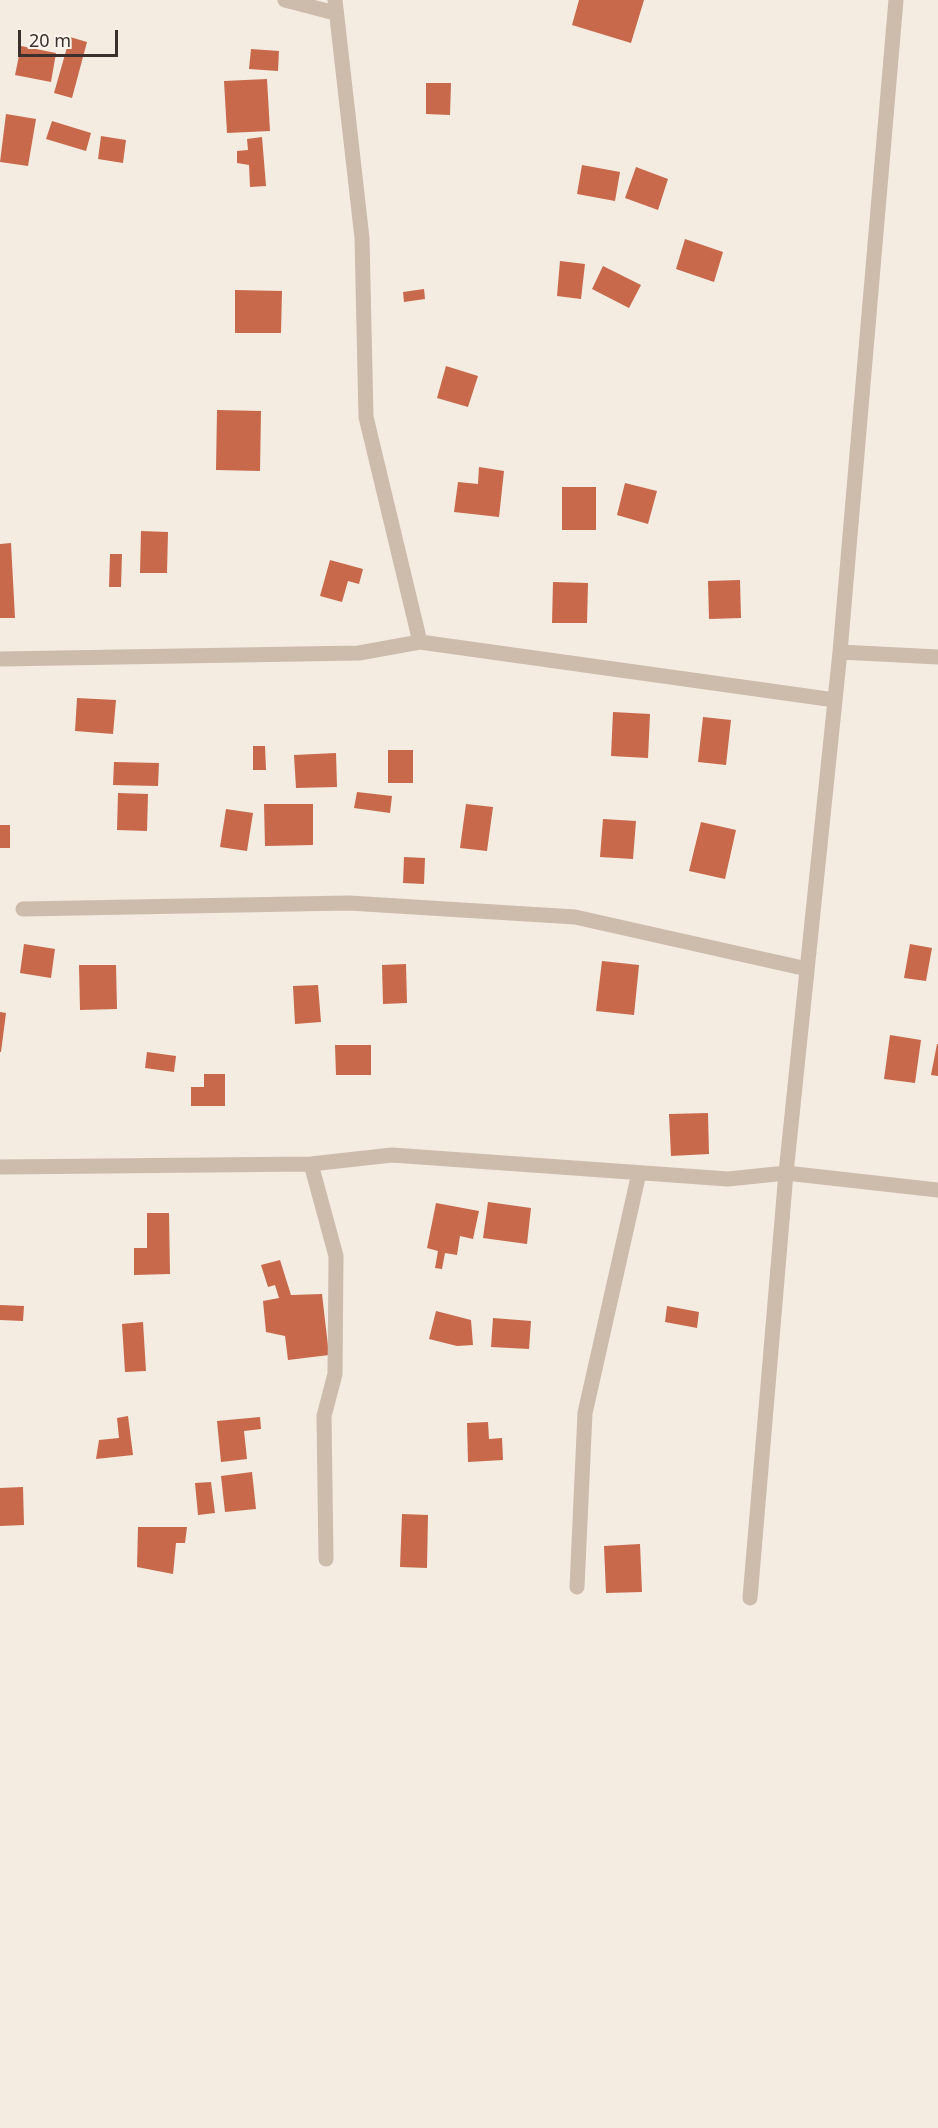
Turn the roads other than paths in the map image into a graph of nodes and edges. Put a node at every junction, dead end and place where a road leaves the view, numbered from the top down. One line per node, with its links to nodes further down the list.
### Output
1 (285, 0): 3 (street)
2 (896, 0): 5 (street)
3 (335, 6): 4 (street)
4 (420, 642): 7 (street); 8 (street)
5 (840, 652): 6 (street); 8 (street)
6 (938, 657)
7 (0, 659)
8 (835, 700): 10 (street)
9 (23, 909): 10 (street)
10 (807, 969): 14 (street)
11 (311, 1164): 12 (street); 13 (street); 16 (street)
12 (0, 1167)
13 (639, 1173): 14 (street); 17 (street)
14 (786, 1173): 15 (street); 18 (street)
15 (938, 1190)
16 (326, 1559)
17 (577, 1587)
18 (750, 1598)

